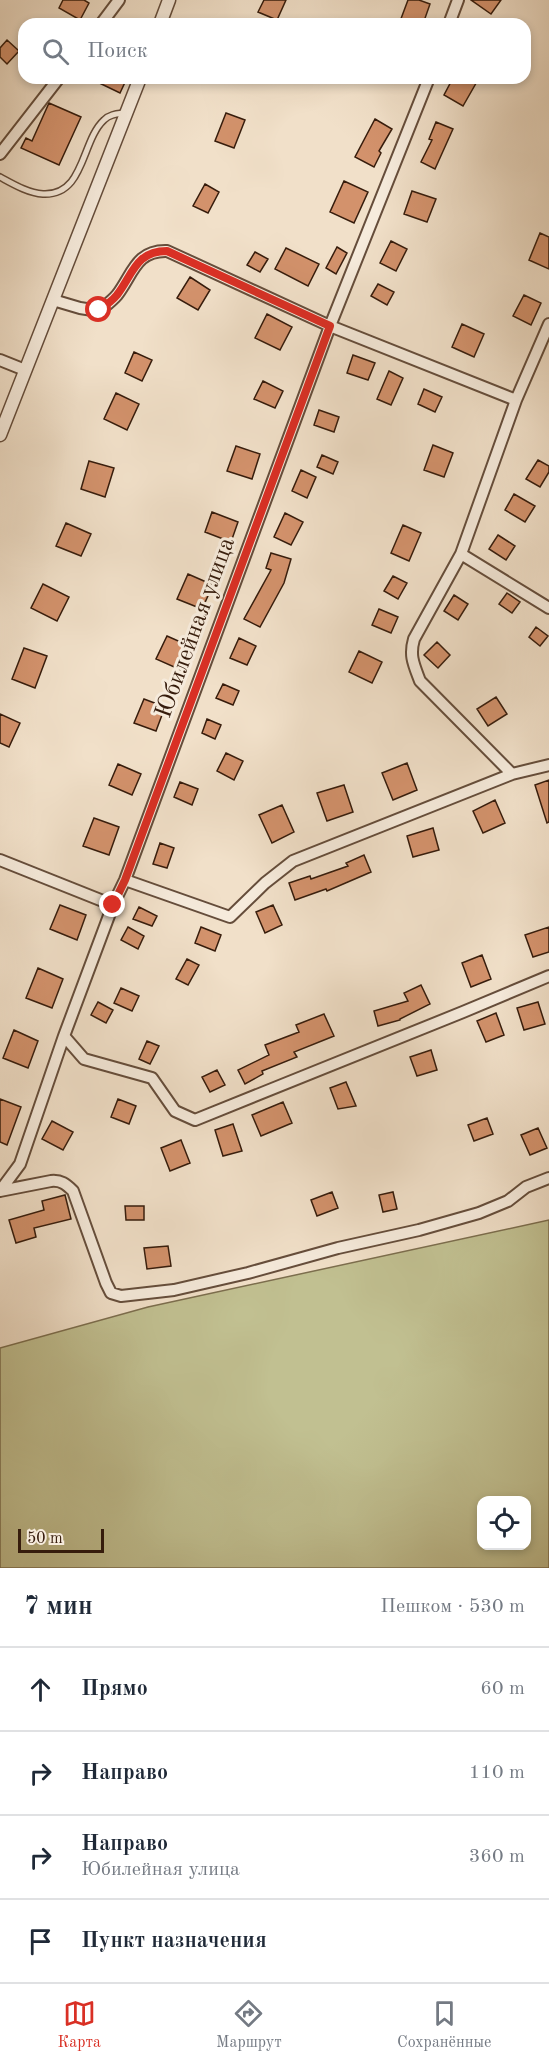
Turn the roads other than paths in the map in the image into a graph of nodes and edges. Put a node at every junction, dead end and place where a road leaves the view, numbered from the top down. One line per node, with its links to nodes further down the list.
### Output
1 (119, 0): 4 (street)
2 (169, 0): 5 (street)
3 (458, 0): 6 (street)
4 (106, 18)
5 (162, 18)
6 (451, 18)
7 (54, 84): 11 (street)
8 (138, 84): 10 (street)
9 (427, 84): 15 (street, Юбилейная улица)
10 (127, 113): 12 (lane); 13 (street)
11 (0, 154)
12 (0, 177)
13 (53, 300): 15 (street); 17 (street)
14 (549, 324): 18 (street)
15 (330, 326): 18 (street); 25 (street, Юбилейная улица)
16 (0, 360): 17 (street)
17 (25, 370): 19 (street)
18 (516, 400): 20 (street)
19 (0, 435)
20 (461, 554): 21 (street); 23 (street)
21 (549, 608)
22 (549, 765): 23 (street)
23 (512, 774): 25 (street)
24 (0, 860): 26 (street)
25 (125, 880): 26 (street, Юбилейная улица)
26 (113, 905): 28 (street, Юбилейная улица)
27 (549, 976): 28 (street)
28 (64, 1036): 30 (street, Юбилейная улица)
29 (549, 1178): 30 (street)
30 (0, 1191)

